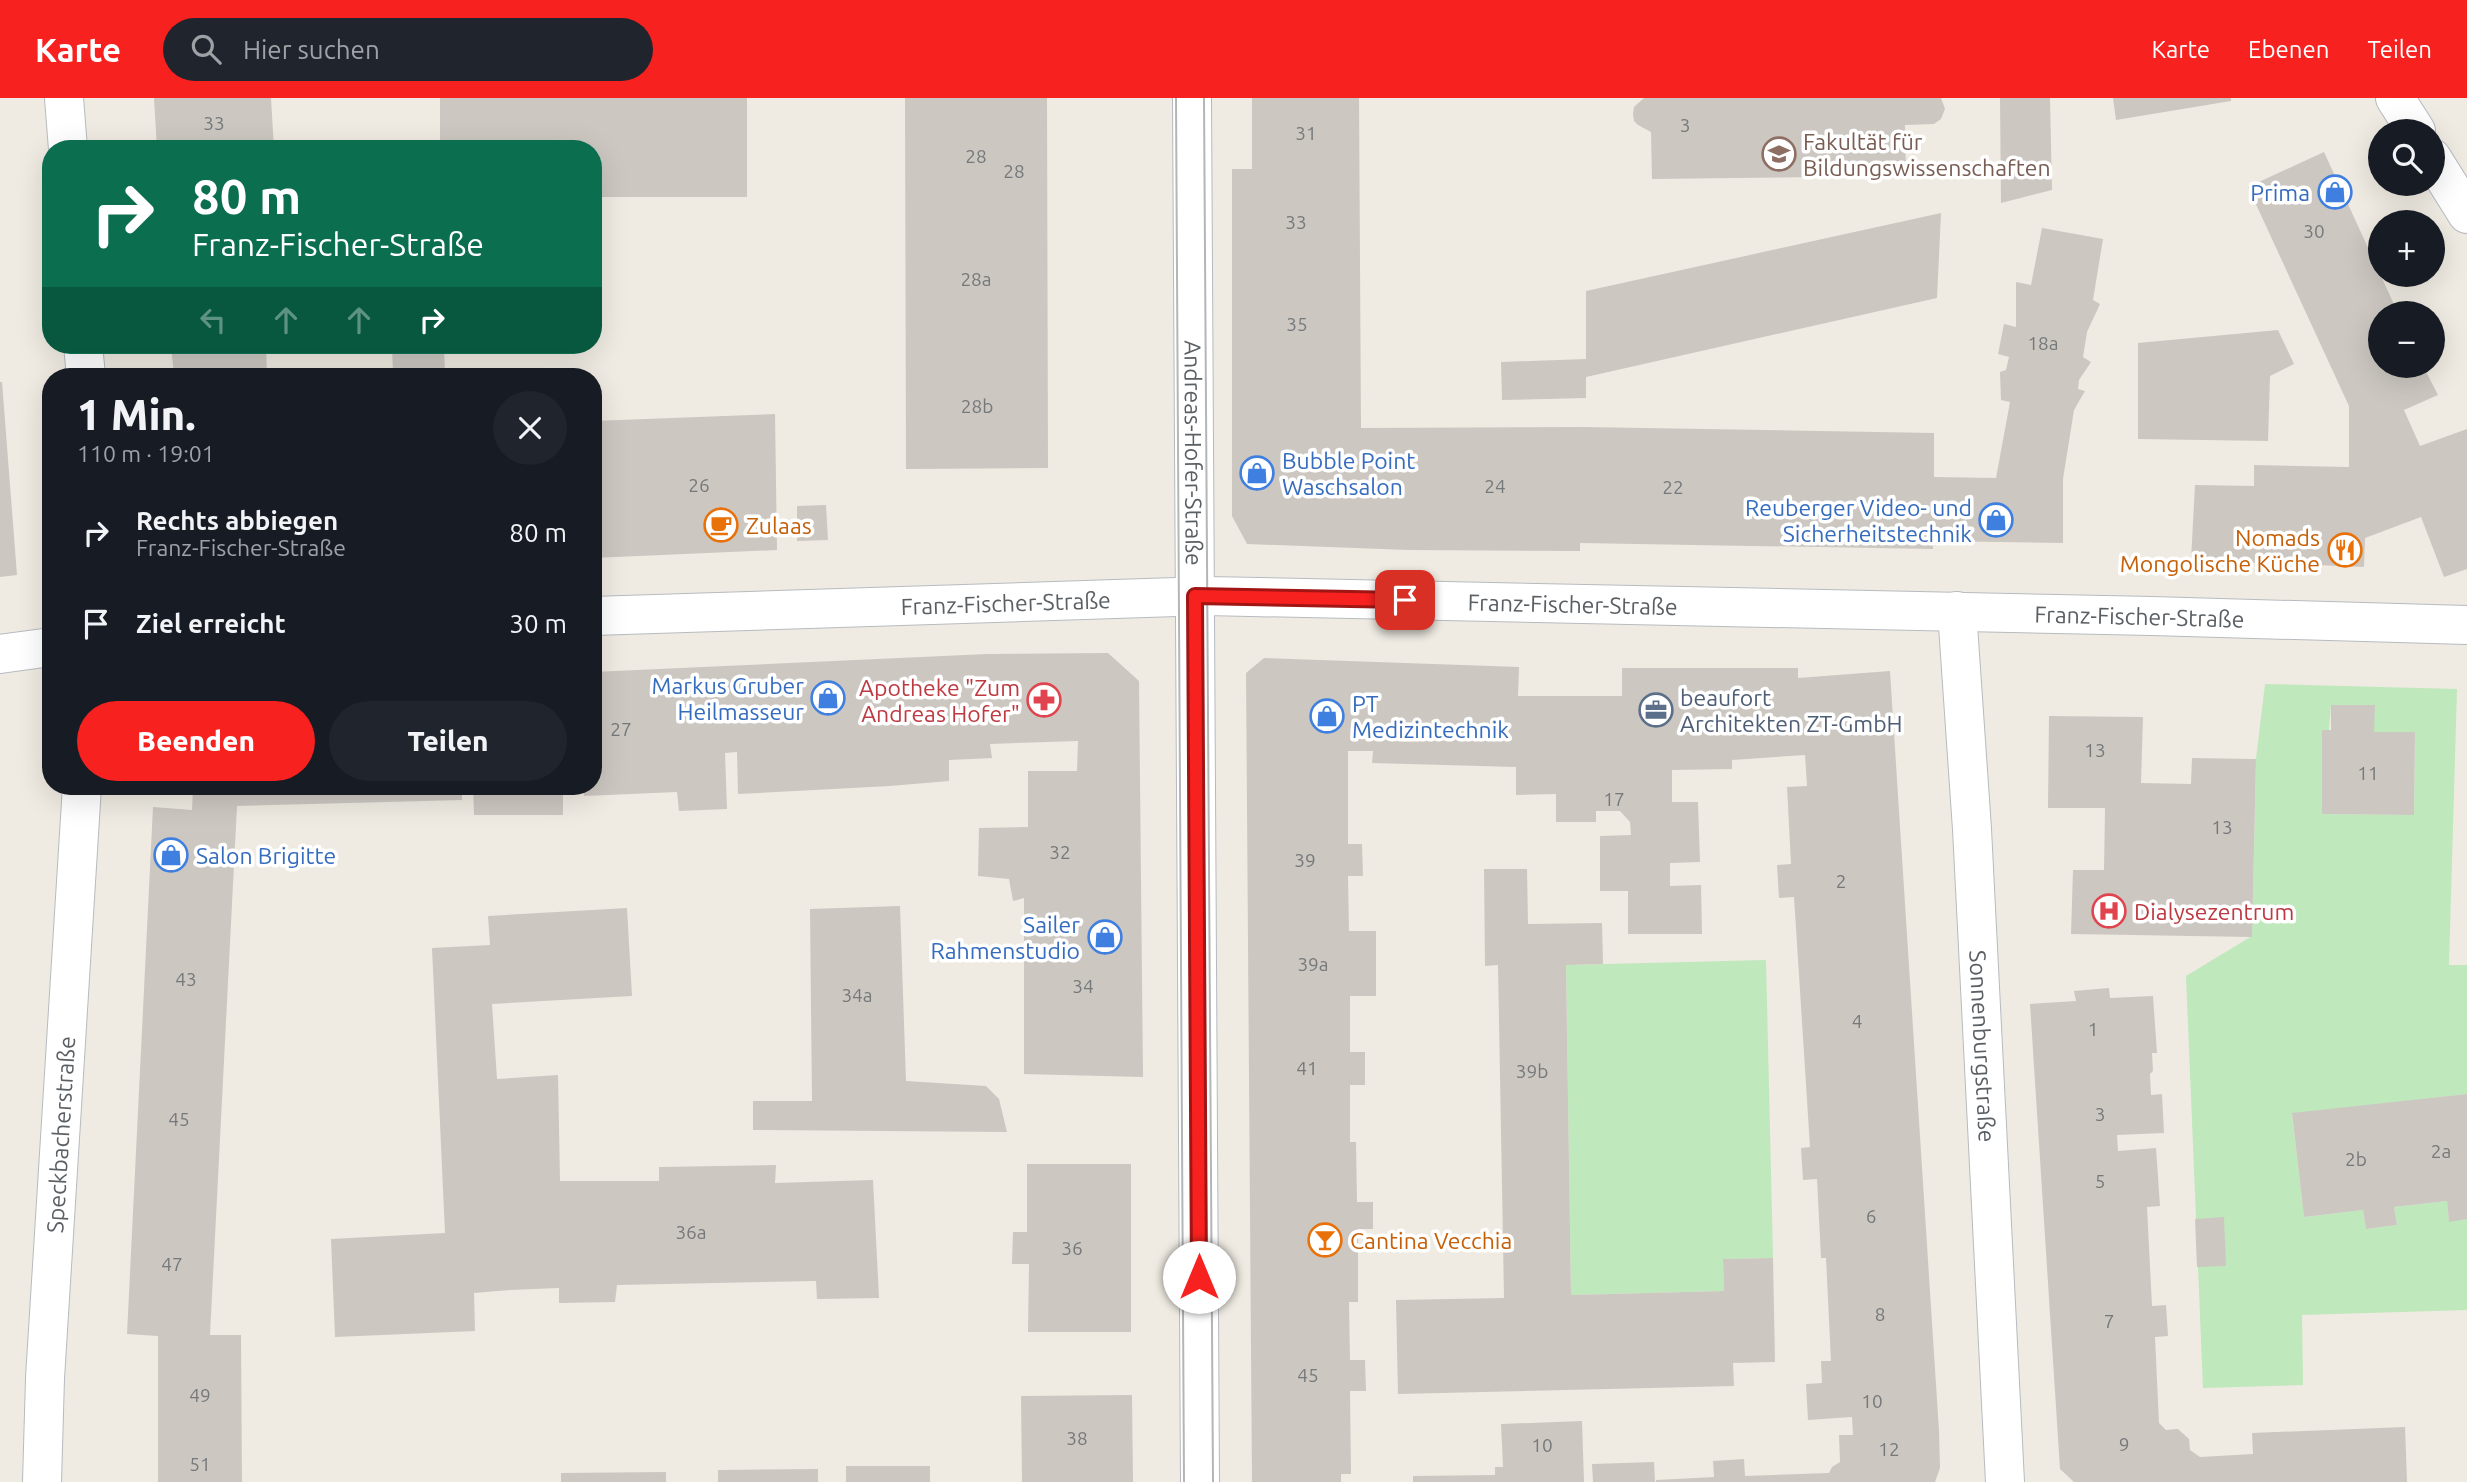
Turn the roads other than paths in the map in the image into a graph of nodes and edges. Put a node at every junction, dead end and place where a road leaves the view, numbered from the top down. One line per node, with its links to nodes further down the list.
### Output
1 (64, 98): 5 (street)
2 (1192, 98): 8 (street, Andreas-Hofer-Straße)
3 (2395, 98): 4 (street)
4 (2408, 119)
5 (67, 140)
6 (2445, 179): 7 (street)
7 (2467, 214)
8 (1195, 596): 9 (street, Franz-Fischer-Straße); 10 (street, Franz-Fischer-Straße); 16 (street, Andreas-Hofer-Straße)
9 (1957, 611): 11 (street, Franz-Fischer-Straße); 17 (street, Sonnenburgstraße)
10 (602, 616)
11 (2467, 625)
12 (42, 648): 13 (street)
13 (0, 654)
14 (81, 795): 15 (street, Speckbacherstraße)
15 (42, 1482)
16 (1200, 1482)
17 (2005, 1482)

